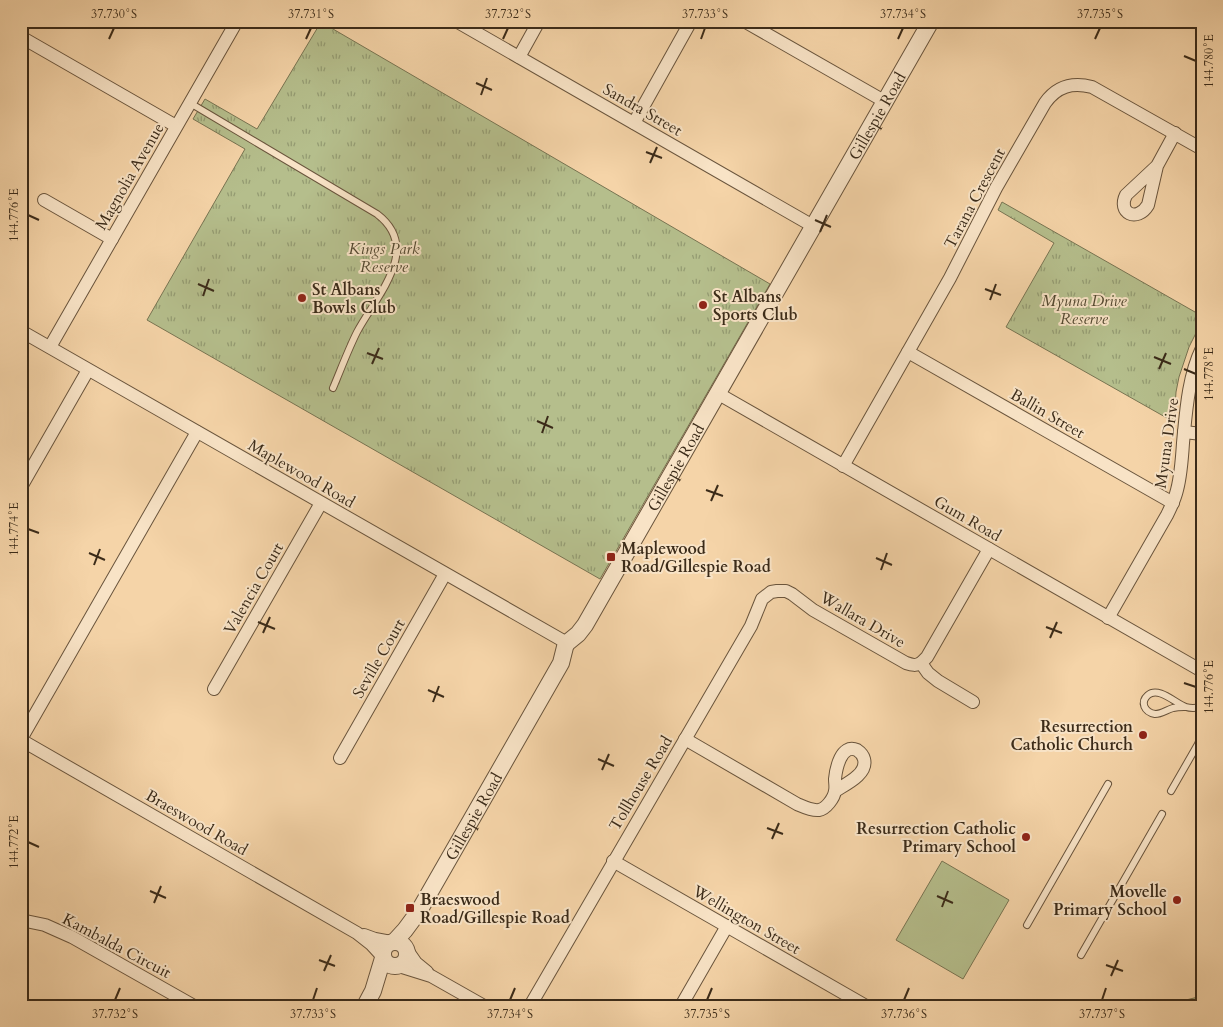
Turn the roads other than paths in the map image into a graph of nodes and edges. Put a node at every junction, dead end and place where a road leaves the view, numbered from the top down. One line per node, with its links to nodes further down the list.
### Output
1 (237, 21): 10 (street, Magnolia Avenue)
2 (456, 21): 8 (street, Sandra Street)
3 (540, 21): 8 (street)
4 (691, 21): 11 (street)
5 (744, 21): 9 (street)
6 (931, 21): 9 (street, Gillespie Road)
7 (21, 37): 12 (street)
8 (519, 57): 11 (street, Sandra Street)
9 (884, 102): 17 (street, Gillespie Road)
10 (190, 104): 12 (street, Magnolia Avenue); 24 (lane)
11 (634, 123): 17 (street, Sandra Street)
12 (176, 126): 18 (street, Magnolia Avenue)
13 (1175, 133): 14 (street, Tarana Crescent); 15 (street); 22 (street, Tarana Crescent)
14 (1202, 149)
15 (1157, 166)
16 (44, 200): 18 (street)
17 (813, 226): 25 (street, Gillespie Road)
18 (112, 239): 20 (street, Magnolia Avenue)
19 (21, 331): 20 (street, Maplewood Road)
20 (50, 348): 23 (street, Maplewood Road)
21 (1202, 348): 27 (street, Myuna Drive)
22 (908, 352): 29 (street, Tarana Crescent); 32 (street, Ballin Street)
23 (88, 370): 26 (street, Maplewood Road); 30 (street)
24 (333, 388)
25 (717, 393): 29 (street, Gum Road); 37 (street, Gillespie Road)
26 (196, 432): 31 (street, Maplewood Road); 45 (street)
27 (1184, 432): 28 (street); 32 (street, Myuna Drive)
28 (1202, 434)
29 (843, 466): 33 (street, Gum Road)
30 (21, 487)
31 (321, 503): 34 (street, Maplewood Road); 40 (street, Valencia Court)
32 (1173, 503): 36 (street, Myuna Drive)
33 (989, 549): 36 (street, Gum Road); 38 (street)
34 (445, 574): 37 (street, Maplewood Road); 47 (street, Seville Court)
35 (786, 591): 38 (street, Wallara Drive); 46 (street, Tollhouse Road)
36 (1108, 618): 39 (street, Gum Road)
37 (567, 643): 56 (street, Gillespie Road)
38 (921, 663): 41 (street)
39 (1202, 671)
40 (214, 689)
41 (973, 702)
42 (1184, 707): 42 (lane); 43 (lane)
43 (1202, 707)
44 (1202, 734): 50 (lane)
45 (21, 739): 56 (street, Braeswood Road)
46 (685, 739): 49 (street); 52 (street, Tollhouse Road)
47 (340, 758)
48 (1108, 784): 54 (lane)
49 (835, 791)
50 (1171, 792)
51 (1162, 814): 57 (lane)
52 (613, 861): 55 (street, Wellington Street); 61 (street, Tollhouse Road)
53 (21, 920): 58 (street, Kambalda Circuit)
54 (1027, 925)
55 (727, 926): 62 (street); 63 (street, Wellington Street)
56 (395, 954): 59 (street, Gillespie Road); 60 (street)
57 (1081, 955)
58 (194, 1006)
59 (365, 1006)
60 (484, 1006)
61 (530, 1006)
62 (681, 1006)
63 (866, 1006)

